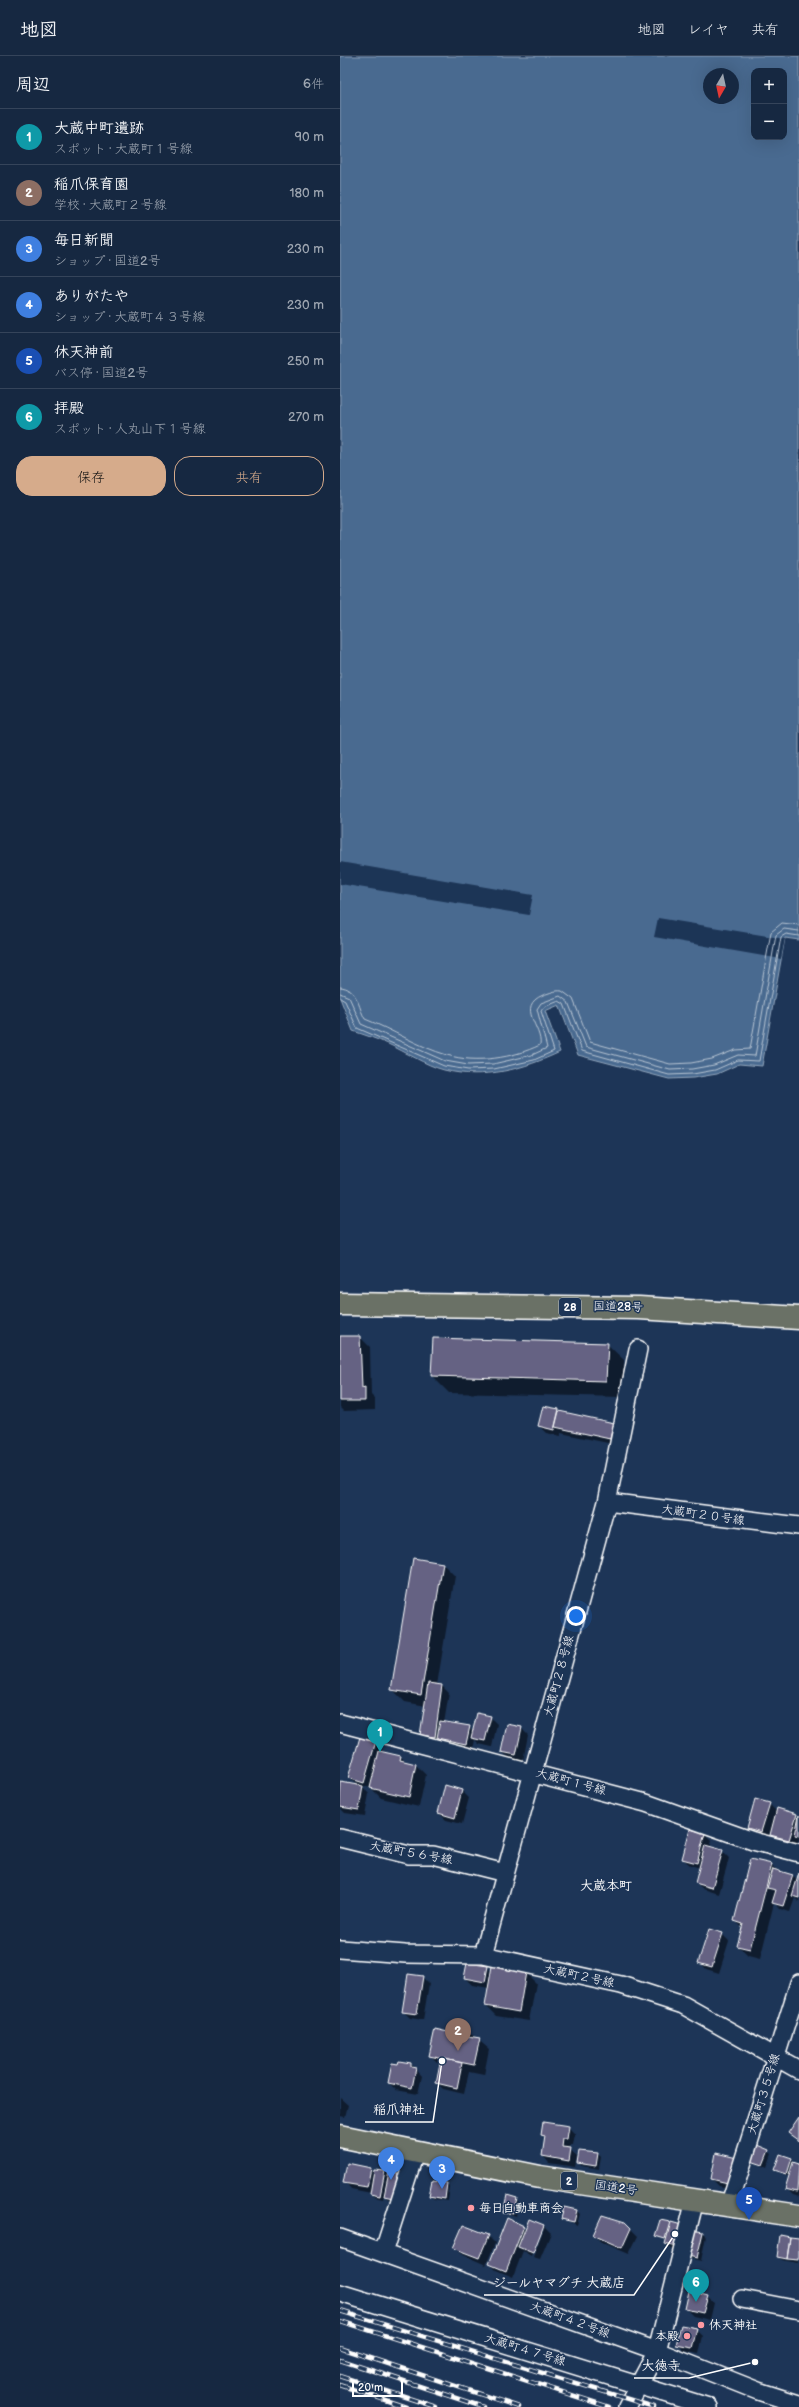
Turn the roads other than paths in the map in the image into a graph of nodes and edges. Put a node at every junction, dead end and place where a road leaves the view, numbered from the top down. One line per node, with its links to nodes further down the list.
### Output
1 (340, 1304): 2 (highway, 国道28号 / 28)
2 (799, 1318)
3 (638, 1349): 4 (street, 大蔵町２８号線)
4 (607, 1502): 5 (street, 大蔵町２０号線); 7 (street, 大蔵町２８号線)
5 (799, 1526)
6 (340, 1723): 7 (street, 大蔵町１号線)
7 (533, 1772): 9 (street, 大蔵町１号線); 10 (street, 大蔵町２８号線)
8 (340, 1838): 10 (street, 大蔵町５６号線)
9 (799, 1853)
10 (505, 1873): 12 (street, 大蔵町２８号線)
11 (340, 1949): 12 (street, 大蔵町２号線)
12 (483, 1955): 14 (street, 大蔵町２号線)
13 (799, 1983): 14 (street, 大蔵町３５号線)
14 (775, 2056): 15 (street, 大蔵町２号線); 19 (street, 大蔵町３５号線)
15 (799, 2070)
16 (340, 2136): 17 (highway, 国道2号 / 2)
17 (415, 2153): 18 (highway, 国道2号 / 2); 22 (street)
18 (695, 2200): 19 (highway, 国道2号 / 2); 26 (street)
19 (729, 2206): 20 (highway, 国道2号 / 2)
20 (799, 2216)
21 (340, 2238): 22 (street, 大蔵町４２号線)
22 (383, 2253): 26 (street, 大蔵町４２号線)
23 (340, 2293): 27 (street, 大蔵町４７号線)
24 (742, 2299): 25 (street)
25 (799, 2310)
26 (657, 2351): 27 (street); 28 (street, 大蔵町４２号線)
27 (640, 2386): 29 (street); 30 (street, 大蔵町４７号線)
28 (799, 2404)
29 (627, 2407)
30 (709, 2407)

